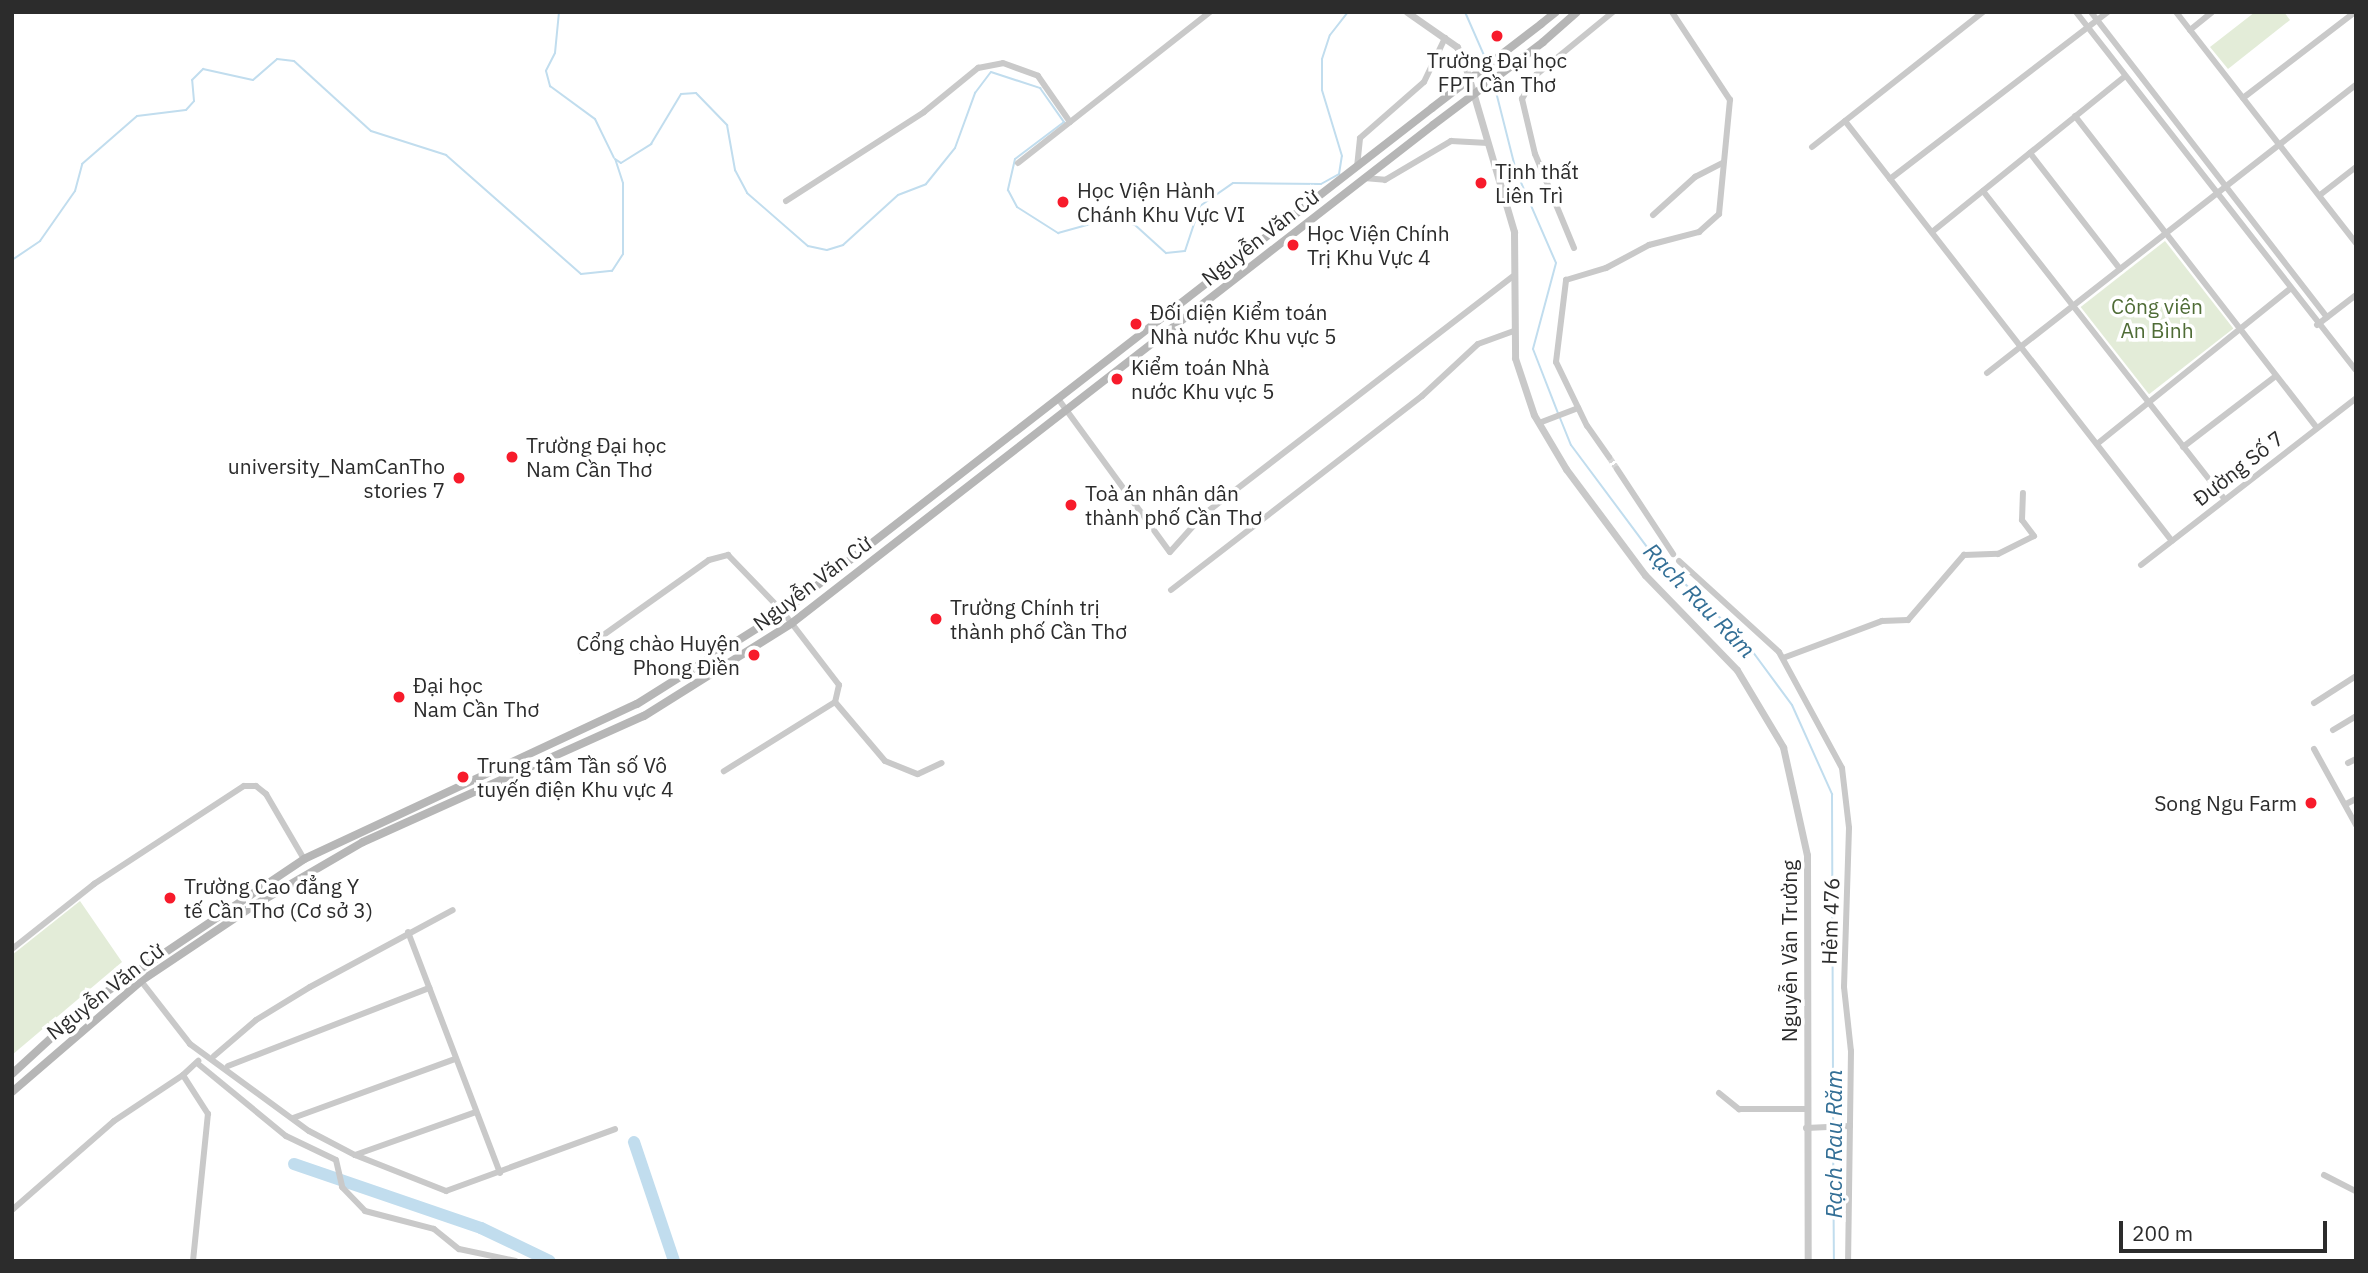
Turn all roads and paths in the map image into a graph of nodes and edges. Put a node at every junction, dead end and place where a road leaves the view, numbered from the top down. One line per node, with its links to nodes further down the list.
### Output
1 (1210, 12): 23 (street)
2 (1406, 12): 17 (street, Nguyễn Văn Trường)
3 (1556, 12): 30 (main road, Nguyễn Văn Cừ, bridge)
4 (1577, 12): 32 (main road, Nguyễn Văn Cừ, bridge)
5 (1613, 12): 44 (street)
6 (1672, 12): 29 (street)
7 (1983, 12): 22 (street)
8 (2076, 12): 15 (street)
9 (2091, 12): 14 (street)
10 (2108, 12): 14 (street)
11 (2176, 12): 16 (street)
12 (2212, 12): 16 (street)
13 (2355, 12): 20 (street)
14 (2098, 20): 15 (street); 34 (street)
15 (2088, 28): 18 (street); 33 (street)
16 (2190, 30): 20 (street)
17 (1445, 38): 24 (street, Nguyễn Văn Trường); 30 (street)
18 (2125, 76): 21 (street); 36 (street)
19 (2356, 85): 25 (street)
20 (2243, 98): 25 (street)
21 (2075, 116): 27 (street); 41 (street)
22 (1845, 121): 26 (street); 33 (street)
23 (1070, 122): 28 (street); 38 (street)
24 (1488, 143): 32 (street); 47 (street, Nguyễn Văn Trường)
25 (2281, 144): 34 (street); 37 (street)
26 (1812, 147)
27 (2030, 153): 35 (street); 46 (street)
28 (1018, 163)
29 (1723, 163): 39 (street); 64 (street)
30 (1357, 167): 43 (main road, Nguyễn Văn Cừ)
31 (2356, 167): 37 (street)
32 (1362, 178): 45 (main road, Nguyễn Văn Cừ)
33 (1890, 178): 40 (street)
34 (2225, 187): 36 (street); 51 (street)
35 (1983, 191): 40 (street); 50 (street)
36 (2218, 193): 41 (street); 48 (street)
37 (2320, 195): 42 (street)
38 (786, 201)
39 (1653, 215)
40 (1932, 232): 55 (street)
41 (2166, 234): 46 (street); 53 (street)
42 (2356, 243)
43 (1257, 246): 45 (main road); 56 (main road, Nguyễn Văn Cừ)
44 (1574, 248)
45 (1264, 256): 57 (main road, Nguyễn Văn Cừ)
46 (2120, 269): 50 (street)
47 (1513, 276): 54 (street, Nguyễn Văn Trường); 65 (street)
48 (2290, 289): 52 (street); 53 (street)
49 (2356, 295): 51 (street)
50 (2073, 306): 55 (street); 63 (street)
51 (2327, 317): 52 (street)
52 (2317, 325): 58 (street)
53 (2240, 329): 60 (street); 63 (street)
54 (1514, 331): 66 (street, Nguyễn Văn Trường); 80 (street)
55 (2021, 347): 59 (street); 68 (street)
56 (1124, 350): 57 (main road); 62 (main road, Nguyễn Văn Cừ)
57 (1132, 359): 65 (main road, Nguyễn Văn Cừ)
58 (2356, 370)
59 (1987, 373)
60 (2276, 376): 67 (street); 69 (street)
61 (2356, 398): 67 (street, Đường Số 7)
62 (1059, 400): 65 (street); 72 (main road, Nguyễn Văn Cừ)
63 (2149, 403): 68 (street); 69 (street)
64 (1575, 409): 66 (street); 70 (street)
65 (1066, 410): 75 (main road, Nguyễn Văn Cừ)
66 (1539, 423): 121 (street, Nguyễn Văn Trường)
67 (2317, 428): 74 (street, Đường Số 7)
68 (2097, 444): 76 (street)
69 (2183, 447): 74 (street)
70 (1609, 457)
71 (1617, 468): 77 (street)
72 (941, 490): 75 (main road); 81 (main road, Nguyễn Văn Cừ)
73 (2023, 493): 84 (street)
74 (2225, 500): 76 (street, Đường Số 7)
75 (950, 501): 82 (main road, Nguyễn Văn Cừ)
76 (2172, 541): 79 (street, Đường Số 7)
77 (1673, 554)
78 (1679, 561): 84 (street, Hẻm 476)
79 (2141, 565)
80 (1171, 590)
81 (783, 612): 82 (street); 83 (street); 88 (main road, Nguyễn Văn Cừ)
82 (792, 623): 86 (street); 89 (main road, Nguyễn Văn Cừ)
83 (581, 651)
84 (1783, 658): 124 (street, Hẻm 476)
85 (2356, 676): 87 (street)
86 (835, 702): 94 (street); 96 (street)
87 (2314, 703)
88 (637, 704): 89 (street); 100 (main road, Nguyễn Văn Cừ)
89 (644, 716): 101 (main road, Nguyễn Văn Cừ)
90 (2356, 716): 91 (street)
91 (2333, 730)
92 (2314, 750): 98 (street)
93 (2356, 759): 95 (street)
94 (942, 763)
95 (2348, 763)
96 (724, 772)
97 (2356, 799): 98 (street)
98 (2346, 804): 99 (street)
99 (2356, 825)
100 (357, 831): 101 (street); 102 (main road, Nguyễn Văn Cừ)
101 (363, 842): 104 (main road, Nguyễn Văn Cừ)
102 (304, 859): 103 (main road, Nguyễn Văn Cừ); 107 (street)
103 (246, 895): 104 (street); 108 (main road, Nguyễn Văn Cừ)
104 (253, 906): 109 (main road, Nguyễn Văn Cừ)
105 (453, 910): 106 (street)
106 (408, 932): 110 (street); 112 (street)
107 (12, 949)
108 (135, 971): 109 (street); 116 (main road, Nguyễn Văn Cừ)
109 (141, 981): 111 (street); 118 (main road, Nguyễn Văn Cừ)
110 (429, 988): 113 (street); 115 (street)
111 (203, 1054): 112 (street); 114 (street)
112 (214, 1056): 115 (street)
113 (456, 1059): 122 (street); 123 (street)
114 (197, 1063): 117 (street); 133 (street)
115 (228, 1066): 123 (street)
116 (15, 1071): 118 (street)
117 (183, 1075): 131 (street); 132 (street)
118 (26, 1078): 119 (main road, Nguyễn Văn Cừ)
119 (12, 1092)
120 (1719, 1093): 121 (street)
121 (1807, 1109): 125 (street, Nguyễn Văn Trường)
122 (476, 1112): 127 (street); 128 (street)
123 (293, 1118): 127 (street)
124 (1848, 1126): 125 (street); 135 (street, Hẻm 476)
125 (1808, 1128): 134 (street, Nguyễn Văn Trường)
126 (615, 1129): 128 (street)
127 (355, 1156): 128 (street)
128 (499, 1173)
129 (2324, 1175): 130 (street)
130 (2356, 1191)
131 (12, 1210)
132 (193, 1261)
133 (516, 1261)
134 (1808, 1261)
135 (1849, 1261)

